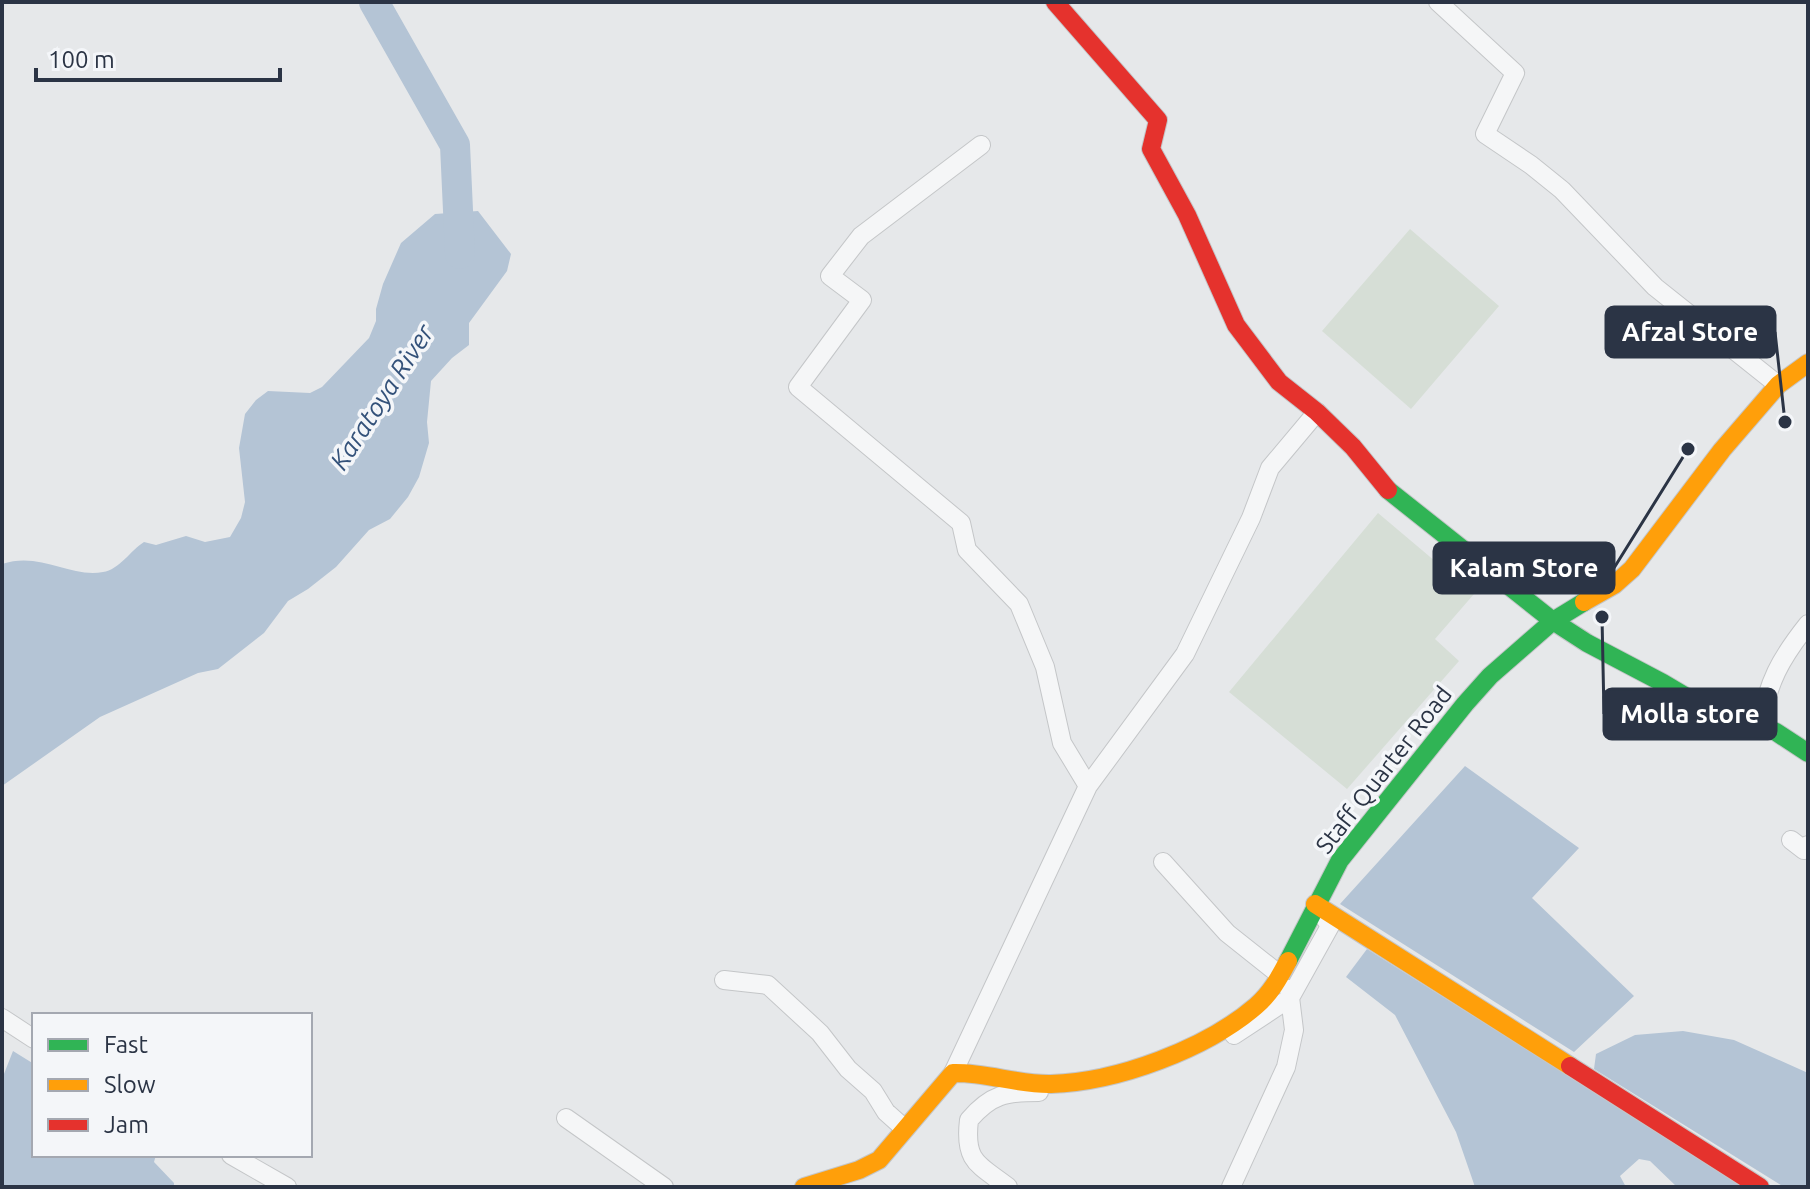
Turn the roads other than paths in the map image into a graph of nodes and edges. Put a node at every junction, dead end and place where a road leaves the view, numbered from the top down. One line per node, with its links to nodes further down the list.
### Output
1 (1055, 2): 6 (street)
2 (1438, 2): 5 (street)
3 (981, 145): 11 (street)
4 (1808, 363): 5 (street, Staff Quarter Road)
5 (1778, 385): 7 (street, Staff Quarter Road)
6 (1317, 412): 7 (street); 11 (street)
7 (1553, 621): 9 (street); 13 (street, Staff Quarter Road)
8 (1808, 624): 9 (street)
9 (1760, 726): 10 (street)
10 (1808, 753)
11 (1088, 786): 18 (street)
12 (1163, 862): 15 (street)
13 (1315, 904): 15 (street, Staff Quarter Road); 27 (street)
14 (724, 980): 20 (street)
15 (1287, 987): 18 (street, Staff Quarter Road); 25 (street); 26 (street)
16 (2, 1018): 17 (street)
17 (32, 1038)
18 (953, 1073): 20 (street)
19 (566, 1118): 23 (street)
20 (905, 1129): 24 (street)
21 (234, 1157): 22 (street)
22 (287, 1187)
23 (664, 1187)
24 (804, 1187)
25 (1008, 1187)
26 (1231, 1187)
27 (1760, 1187)

